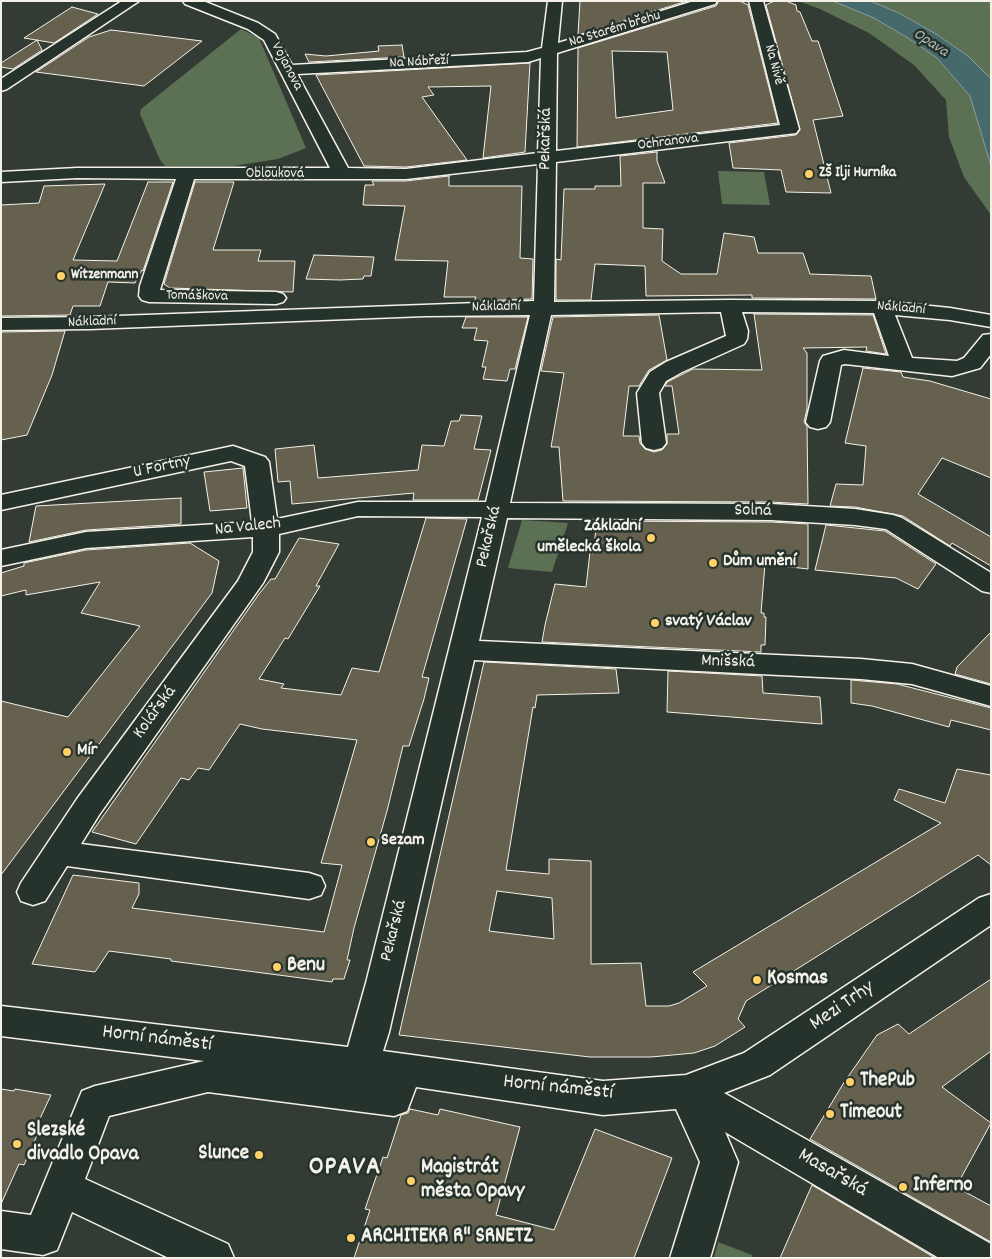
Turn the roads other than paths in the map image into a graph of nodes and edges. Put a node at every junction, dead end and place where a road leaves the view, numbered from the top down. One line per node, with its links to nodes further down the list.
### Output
1 (132, 1): 8 (street)
2 (190, 1): 7 (street, Vojanova)
3 (555, 1): 6 (street, Pekařská)
4 (710, 1): 6 (street, Na Starém břehu)
5 (756, 1): 9 (street, Na Nivě)
6 (549, 50): 7 (street, Na Nábřeží); 10 (street, Pekařská)
7 (288, 70): 12 (street, Vojanova)
8 (1, 86)
9 (790, 129): 10 (street, Ochranova)
10 (547, 157): 12 (street, Oblouková); 17 (street, Pekařská)
11 (187, 174): 12 (street, Oblouková); 13 (street, Oblouková); 14 (street, Tomáškova)
12 (342, 175)
13 (1, 177)
14 (312, 298)
15 (730, 306): 16 (street, Nákladní); 17 (street, Nákladní); 23 (street)
16 (882, 306): 18 (street, Nákladní); 21 (street)
17 (543, 308): 19 (street, Nákladní); 25 (street, Pekařská)
18 (991, 321)
19 (1, 324)
20 (991, 340): 21 (street)
21 (903, 364): 22 (street)
22 (818, 422)
23 (654, 443)
24 (1, 503): 26 (street, U Fortny)
25 (496, 511): 26 (street, Na Valech); 28 (street, Solná); 29 (street, Pekařská)
26 (266, 529): 27 (street, Na Valech); 31 (street, Kolářská)
27 (1, 558)
28 (991, 585)
29 (463, 650): 30 (street, Mnišská); 36 (street, Pekařská)
30 (991, 696)
31 (59, 853): 32 (street); 33 (street, Kolářská)
32 (309, 886)
33 (32, 892)
34 (991, 907): 38 (street, Mezi Trhy)
35 (1, 1021): 36 (street, Horní náměstí)
36 (360, 1064): 37 (street, Horní náměstí)
37 (402, 1069): 38 (street, Horní náměstí); 39 (street, Horní náměstí)
38 (687, 1090): 42 (street); 43 (street, Masařská)
39 (62, 1188): 40 (street, Horní náměstí); 41 (street)
40 (1, 1230)
41 (214, 1258)
42 (690, 1258)
43 (977, 1258)

